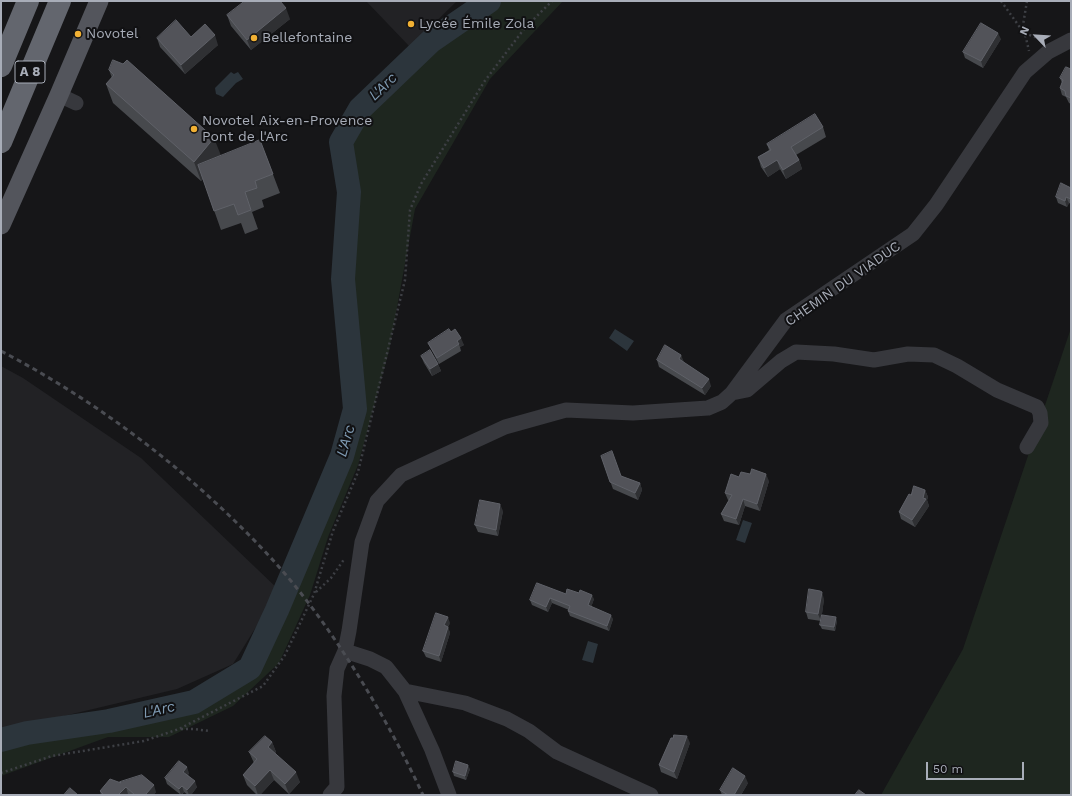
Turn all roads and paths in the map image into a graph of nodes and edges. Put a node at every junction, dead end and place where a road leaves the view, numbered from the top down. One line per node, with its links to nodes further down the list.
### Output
1 (28, 1): 10 (highway, A 8)
2 (60, 1): 11 (highway, A 8)
3 (98, 1): 12 (main road)
4 (552, 1): 16 (path)
5 (1001, 1): 7 (path)
6 (1027, 1): 7 (path)
7 (1024, 33): 8 (path); 9 (path)
8 (1066, 43): 9 (street, CHEMIN DU VIADUC)
9 (1033, 65): 13 (street, CHEMIN DU VIADUC)
10 (1, 66)
11 (1, 142)
12 (1, 225)
13 (732, 393): 14 (street); 15 (street, CHEMIN DU VIADUC)
14 (1027, 447)
15 (362, 542): 16 (path); 17 (street, CHEMIN DU VIADUC)
16 (314, 594): 19 (path)
17 (345, 651): 18 (street); 22 (street, CHEMIN DU VIADUC)
18 (405, 691): 23 (street); 24 (street)
19 (179, 729): 20 (path); 21 (path)
20 (209, 731)
21 (1, 773)
22 (330, 795)
23 (450, 795)
24 (651, 795)

